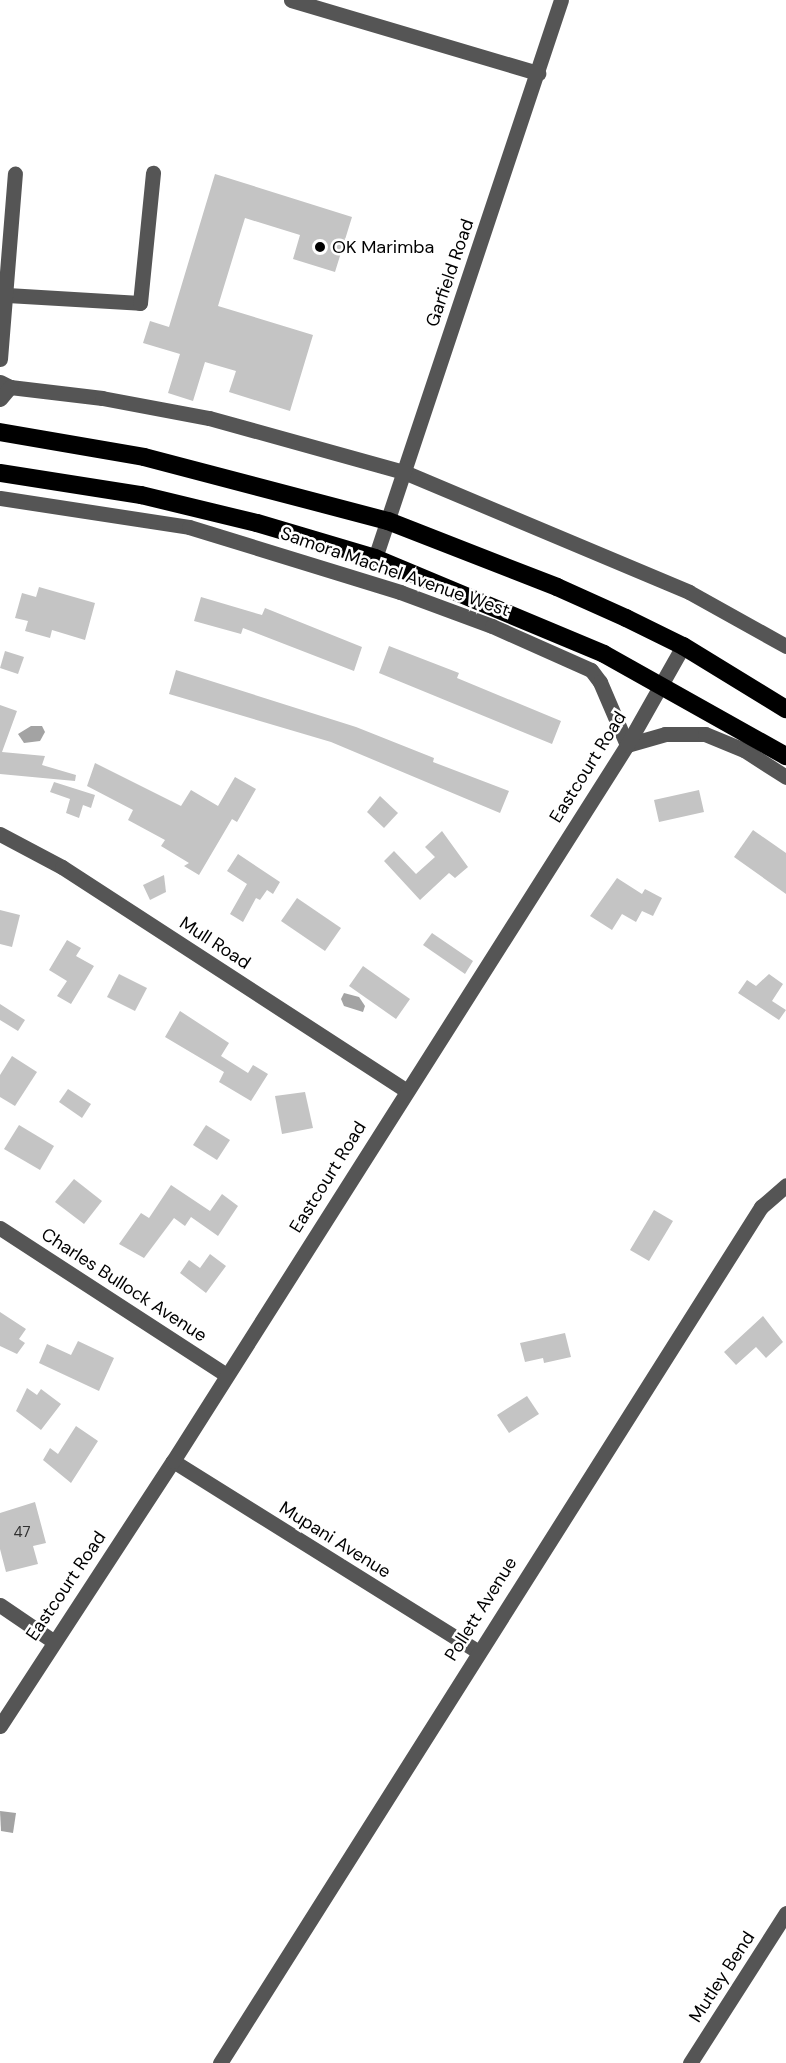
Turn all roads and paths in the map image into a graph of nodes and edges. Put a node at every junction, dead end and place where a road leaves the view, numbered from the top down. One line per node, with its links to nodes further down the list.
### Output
1 (291, 0): 3 (street)
2 (561, 0): 3 (street, Garfield Road)
3 (538, 73): 10 (street, Garfield Road)
4 (153, 172): 6 (street)
5 (15, 174): 6 (street)
6 (7, 295): 7 (street)
7 (0, 359)
8 (3, 390): 10 (street)
9 (0, 432): 13 (highway)
10 (404, 472): 13 (street, Garfield Road); 16 (street)
11 (0, 473): 14 (highway, Samora Machel Avenue West)
12 (0, 498): 19 (street, Samora Machel Avenue West)
13 (388, 521): 14 (street, Garfield Road); 15 (highway)
14 (375, 558): 17 (highway, Samora Machel Avenue West)
15 (683, 646): 17 (street, Eastcourt Road); 18 (highway)
16 (786, 646)
17 (662, 683): 19 (street, Eastcourt Road); 20 (highway, Samora Machel Avenue West)
18 (786, 709)
19 (627, 745): 21 (street); 23 (street, Eastcourt Road)
20 (786, 756)
21 (786, 777)
22 (0, 834): 23 (street, Mull Road)
23 (406, 1090): 26 (street, Eastcourt Road)
24 (786, 1185): 30 (street, Pollett Avenue)
25 (0, 1228): 26 (street, Charles Bullock Avenue)
26 (226, 1375): 27 (street, Eastcourt Road)
27 (173, 1461): 29 (street, Eastcourt Road); 30 (street, Mupani Avenue)
28 (0, 1605): 29 (street)
29 (53, 1641): 31 (street, Eastcourt Road)
30 (477, 1651): 33 (street, Pollett Avenue)
31 (0, 1726)
32 (786, 1912): 34 (street, Mutley Bend)
33 (220, 2063)
34 (690, 2063)

